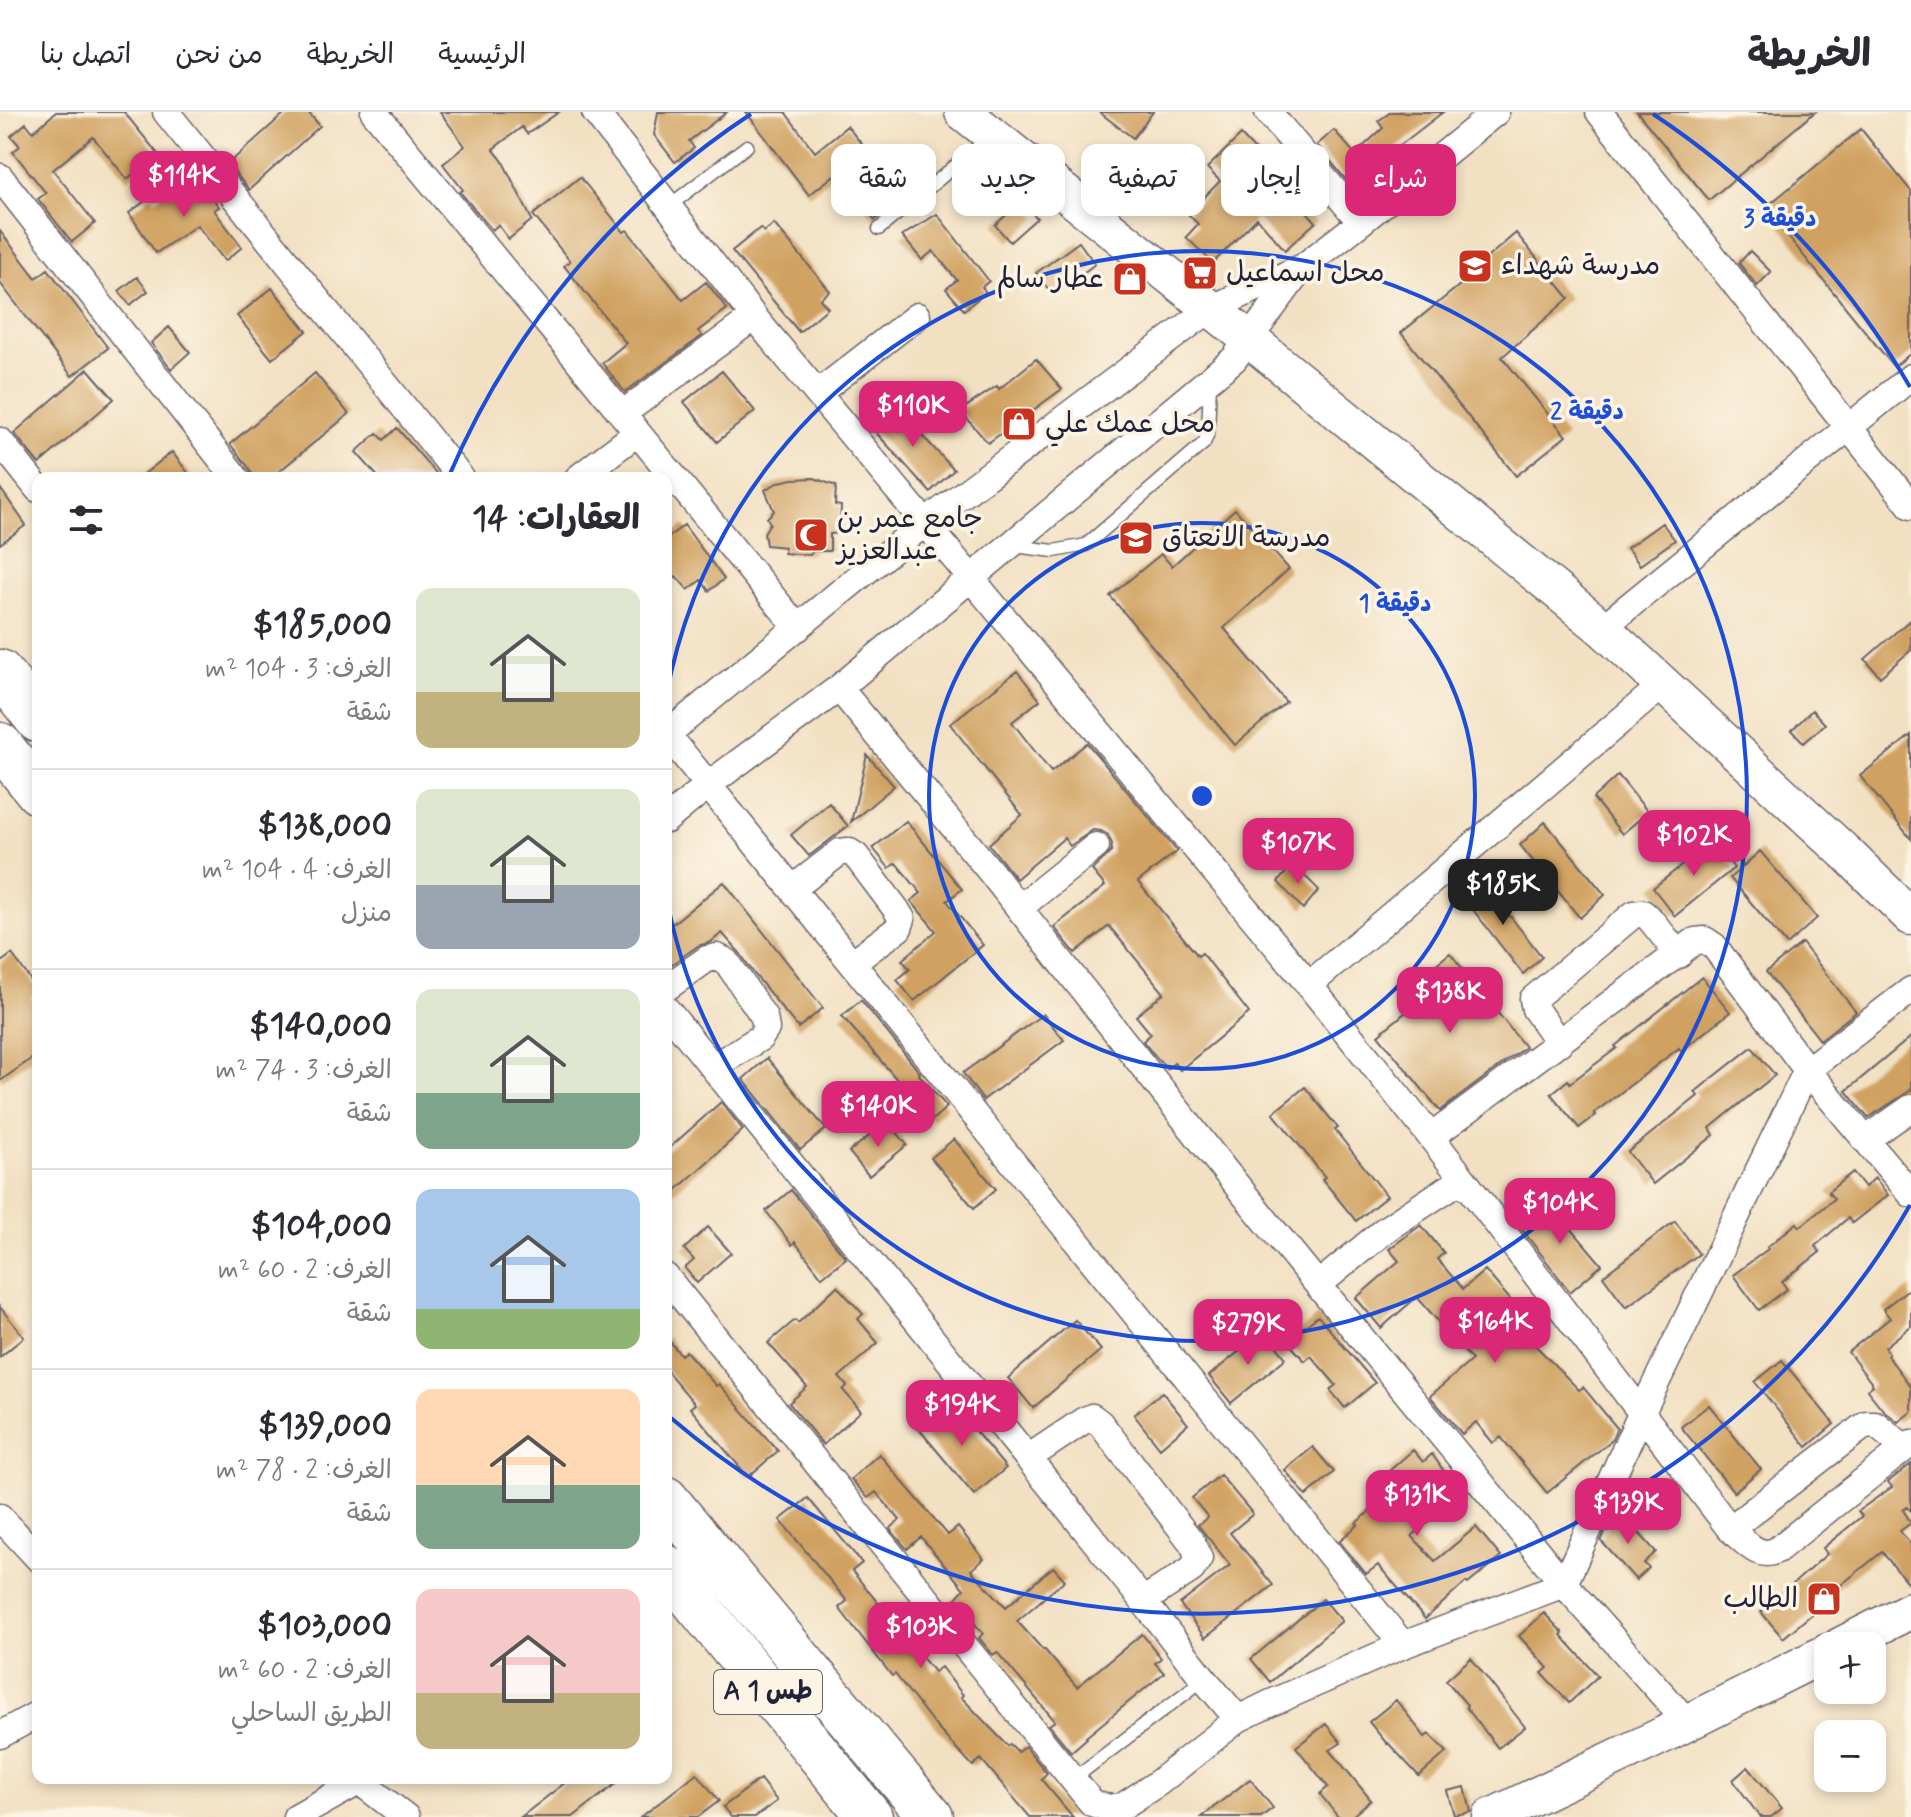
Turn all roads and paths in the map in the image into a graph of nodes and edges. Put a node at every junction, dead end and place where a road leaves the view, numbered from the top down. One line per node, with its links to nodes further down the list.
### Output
1 (166, 112): 26 (street)
2 (374, 112): 22 (street)
3 (595, 112): 11 (street)
4 (963, 112): 8 (street)
5 (1268, 112): 12 (street)
6 (1496, 112): 12 (street)
7 (1599, 112): 23 (street)
8 (992, 135): 13 (lane); 15 (street)
9 (747, 146): 11 (lane)
10 (0, 177): 25 (street)
11 (669, 206): 17 (street)
12 (1361, 222): 14 (street)
13 (879, 229)
14 (1303, 267): 15 (street); 18 (street)
15 (1210, 309): 18 (street); 32 (street)
16 (917, 316): 21 (street)
17 (754, 317): 21 (street); 22 (street)
18 (1249, 339): 20 (street); 36 (street)
19 (1911, 377): 23 (street)
20 (1210, 379): 33 (street); 33 (lane)
21 (818, 393): 32 (street)
22 (630, 423): 27 (street); 28 (street)
23 (1848, 428): 31 (street); 36 (street)
24 (0, 441): 29 (street)
25 (231, 472)
26 (456, 472)
27 (584, 472)
28 (662, 472)
29 (32, 481)
30 (672, 488): 35 (street)
31 (1911, 506)
32 (926, 522): 34 (street); 35 (street)
33 (1010, 546): 34 (street)
34 (971, 578): 39 (street); 54 (street)
35 (798, 628): 41 (street)
36 (1602, 628): 38 (street)
37 (0, 672): 40 (highway)
38 (1664, 684): 50 (street); 54 (street)
39 (839, 688): 45 (street); 49 (street)
40 (32, 712)
41 (672, 729)
42 (672, 741): 45 (street)
43 (0, 745): 44 (highway)
44 (32, 785)
45 (708, 785): 46 (street); 48 (street)
46 (672, 815)
47 (1096, 846): 49 (street)
48 (792, 889): 52 (street); 52 (street)
49 (1019, 908): 66 (street)
50 (1911, 917)
51 (1679, 955): 57 (street); 57 (street); 59 (street)
52 (852, 963): 79 (street)
53 (672, 984): 58 (street)
54 (1309, 985): 61 (street)
55 (1911, 990): 59 (street)
56 (672, 1016): 58 (street)
57 (1559, 1043): 61 (street)
58 (713, 1067): 69 (street)
59 (1807, 1070): 62 (street); 67 (street)
60 (1911, 1108): 62 (street)
61 (1431, 1137): 63 (street)
62 (1865, 1140): 64 (street)
63 (1462, 1179): 66 (street); 67 (street)
64 (1911, 1194)
65 (672, 1284): 86 (street)
66 (1318, 1285): 75 (street)
67 (1641, 1414): 71 (street); 75 (street)
68 (1908, 1446): 71 (street); 71 (street)
69 (1028, 1458): 76 (street); 76 (street)
70 (672, 1506): 92 (highway, A 1 طس)
71 (1730, 1529)
72 (5, 1530): 73 (street)
73 (32, 1553)
74 (672, 1574): 91 (highway, A 1 طس)
75 (1564, 1584): 79 (street); 84 (street)
76 (1143, 1601): 81 (street)
77 (1911, 1610): 78 (street)
78 (1868, 1632)
79 (1403, 1645): 83 (street)
80 (1814, 1659): 84 (street)
81 (1204, 1679): 83 (street); 86 (lane)
82 (32, 1717): 85 (street)
83 (1238, 1719): 86 (street)
84 (1688, 1723): 93 (street)
85 (0, 1735)
86 (1073, 1779)
87 (351, 1784): 89 (street)
88 (363, 1784): 90 (street)
89 (296, 1817)
90 (406, 1817)
91 (870, 1817)
92 (931, 1817)
93 (1491, 1817)

